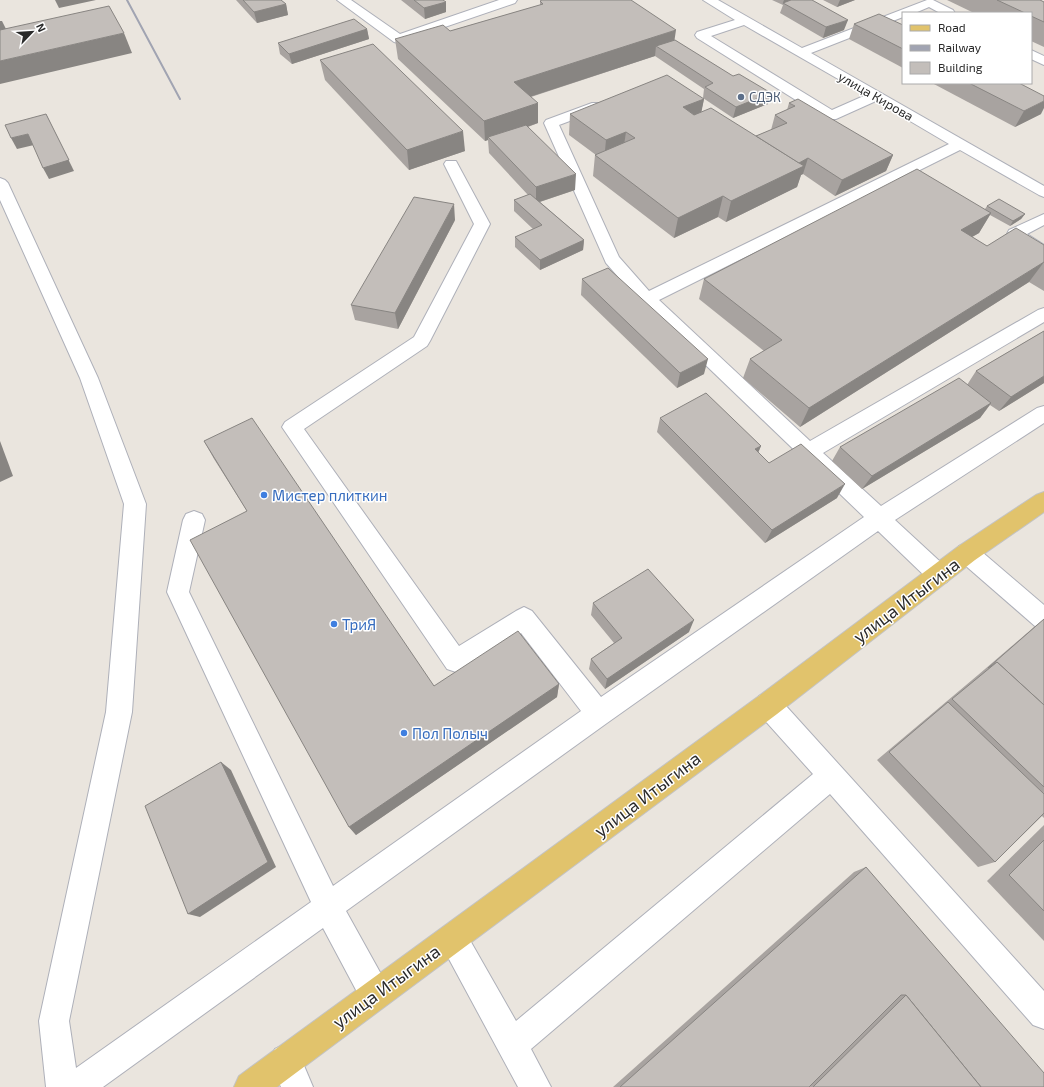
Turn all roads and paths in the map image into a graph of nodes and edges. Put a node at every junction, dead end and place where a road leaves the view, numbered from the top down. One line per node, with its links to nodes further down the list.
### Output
1 (343, 0): 2 (street)
2 (511, 0)
3 (708, 0): 8 (street, улица Кирова)
4 (906, 12): 5 (street)
5 (947, 12)
6 (902, 13): 7 (street)
7 (884, 20): 9 (street); 10 (street)
8 (744, 21): 10 (street, улица Кирова); 13 (street)
9 (897, 27)
10 (800, 53): 13 (street, улица Кирова)
11 (1032, 55): 12 (street)
12 (1044, 61)
13 (876, 96): 15 (street, улица Кирова)
14 (615, 98): 21 (street)
15 (960, 144): 18 (street, улица Кирова); 21 (street)
16 (451, 164): 32 (street)
17 (0, 183): 40 (street)
18 (1044, 192)
19 (1044, 219): 20 (street)
20 (1044, 252)
21 (647, 299): 24 (street)
22 (1044, 314): 24 (street)
23 (1044, 413): 26 (street)
24 (809, 451): 26 (street)
25 (1044, 500): 28 (main road, улица Итыгина)
26 (880, 518): 29 (street); 32 (street)
27 (194, 520): 34 (street)
28 (967, 553): 29 (main road, улица Итыгина); 30 (street)
29 (939, 575): 31 (main road, улица Итыгина)
30 (1044, 620)
31 (768, 705): 33 (street); 35 (main road, улица Итыгина)
32 (598, 714): 34 (street)
33 (831, 776): 37 (street); 38 (street)
34 (328, 907): 36 (street); 41 (street)
35 (453, 938): 36 (main road, улица Итыгина); 38 (street)
36 (375, 994): 39 (main road, улица Итыгина)
37 (1044, 1014)
38 (512, 1046): 43 (street)
39 (291, 1073): 42 (main road, улица Итыгина)
40 (62, 1087)
41 (76, 1087)
42 (250, 1087)
43 (535, 1087)

